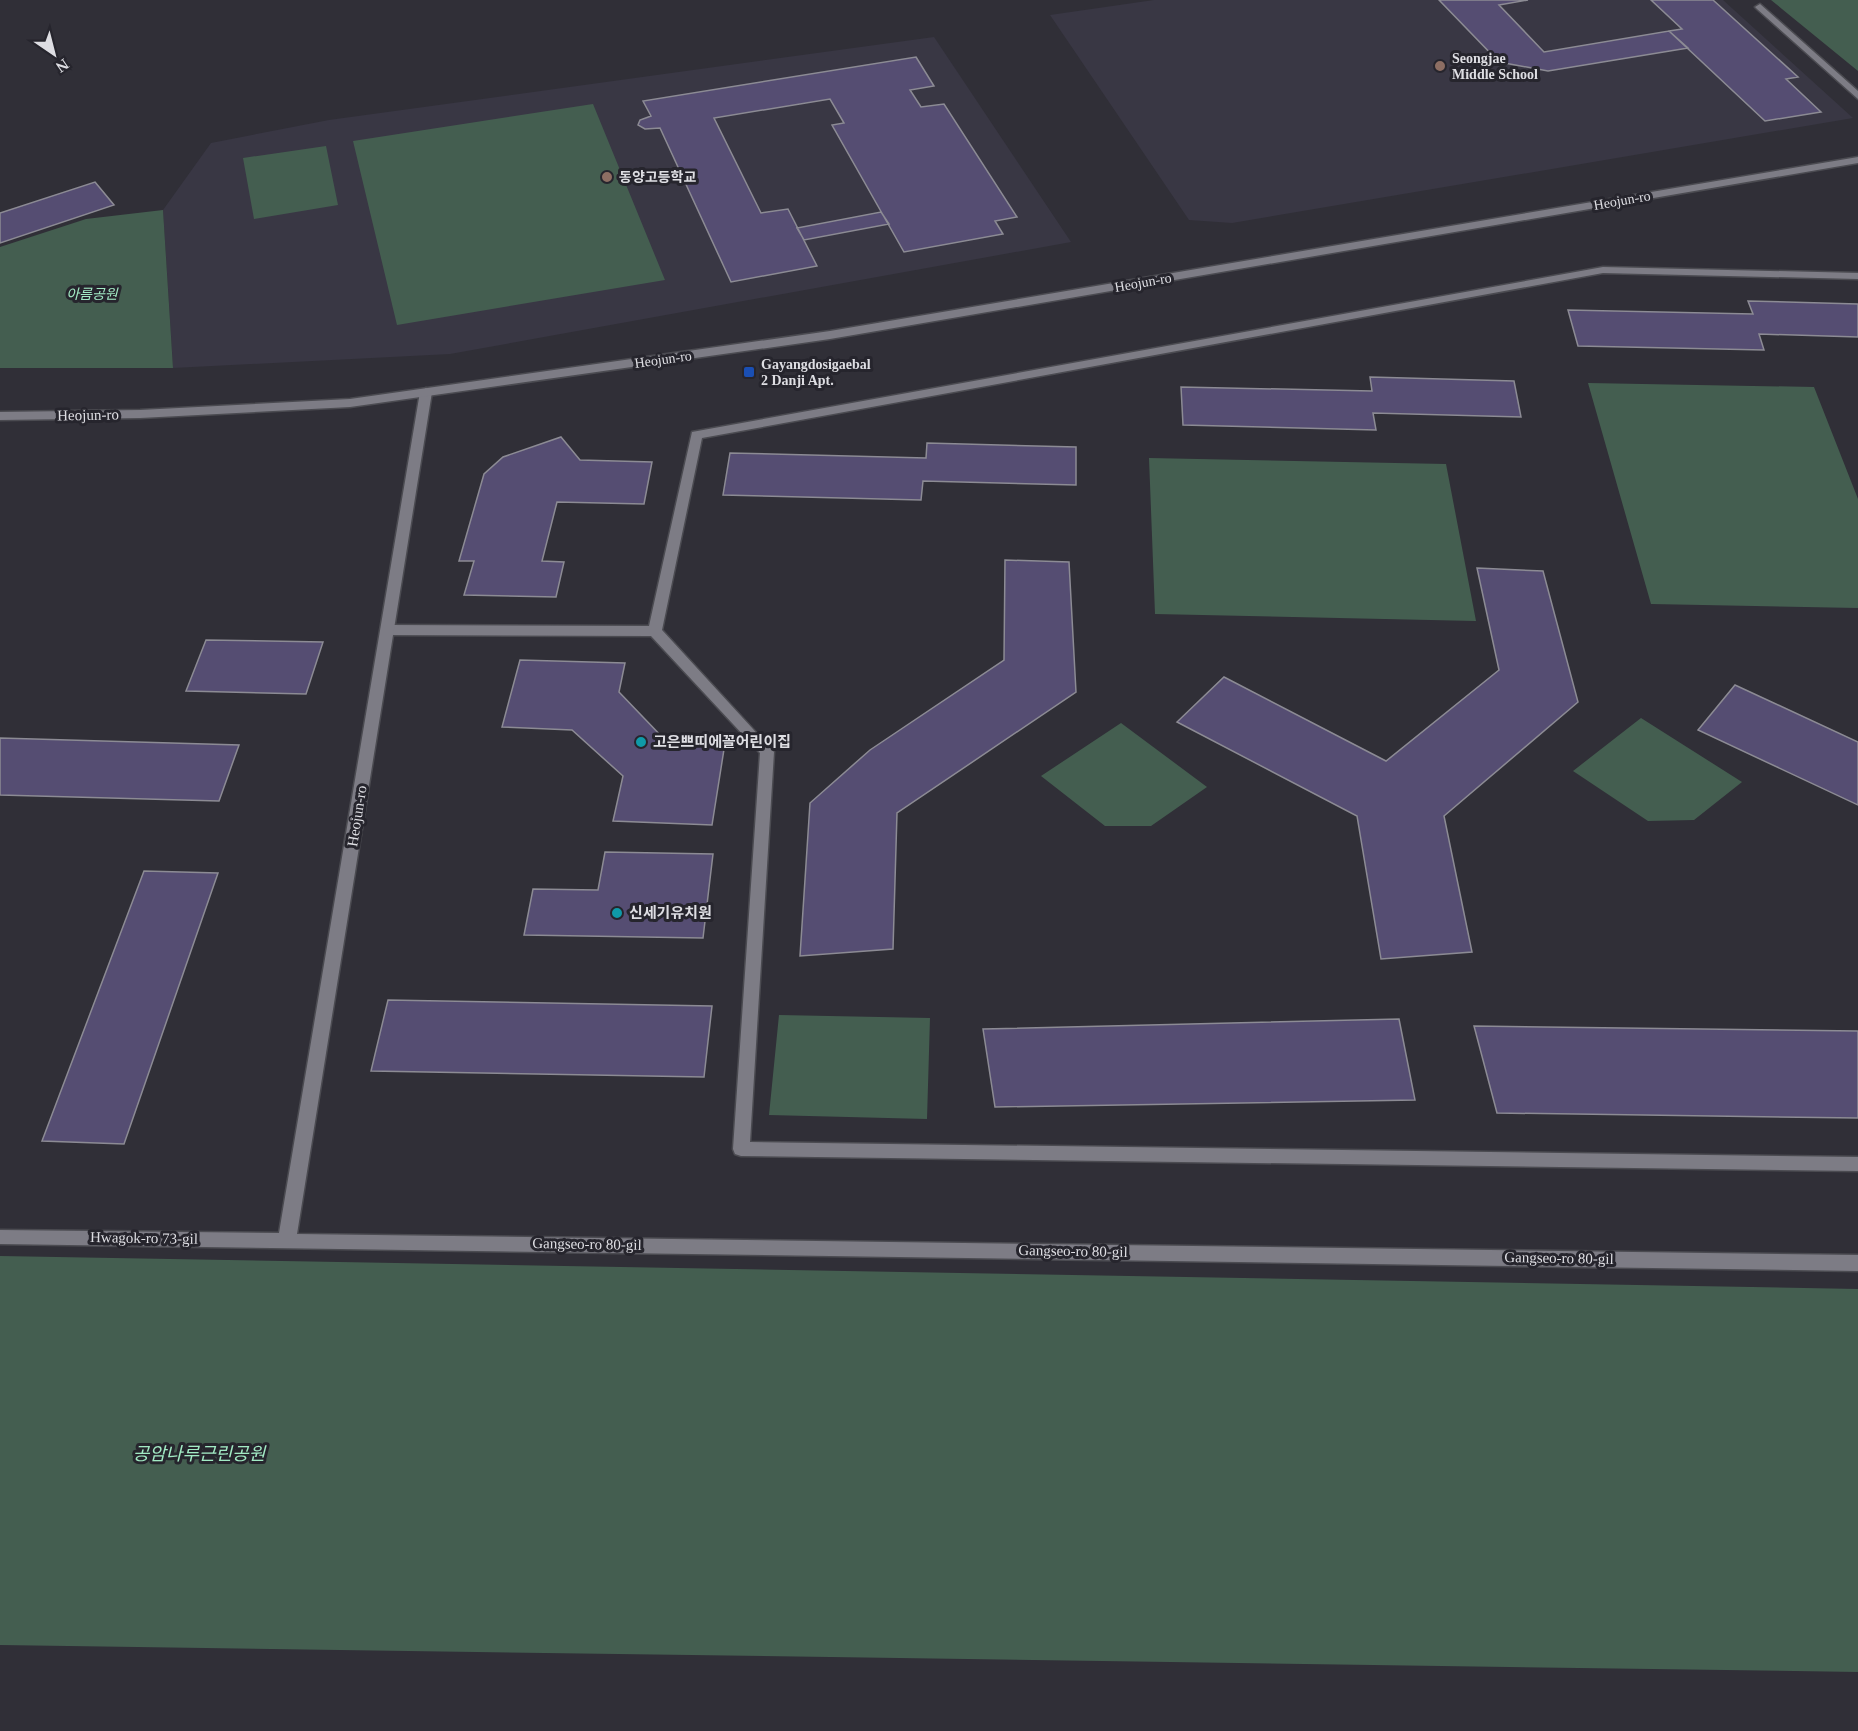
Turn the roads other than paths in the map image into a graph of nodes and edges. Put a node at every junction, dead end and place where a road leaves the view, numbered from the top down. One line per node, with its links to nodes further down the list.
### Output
1 (1760, 7): 2 (street)
2 (1858, 96)
3 (1858, 160): 5 (street, Heojun-ro)
4 (1858, 276): 8 (street)
5 (426, 392): 6 (street, Heojun-ro); 7 (street, Heojun-ro)
6 (0, 416)
7 (388, 630): 8 (street); 11 (street, Heojun-ro)
8 (655, 631): 9 (street)
9 (1858, 1164)
10 (0, 1237): 11 (street, Hwagok-ro 73-gil)
11 (287, 1240): 12 (street, Gangseo-ro 80-gil)
12 (1858, 1263)

